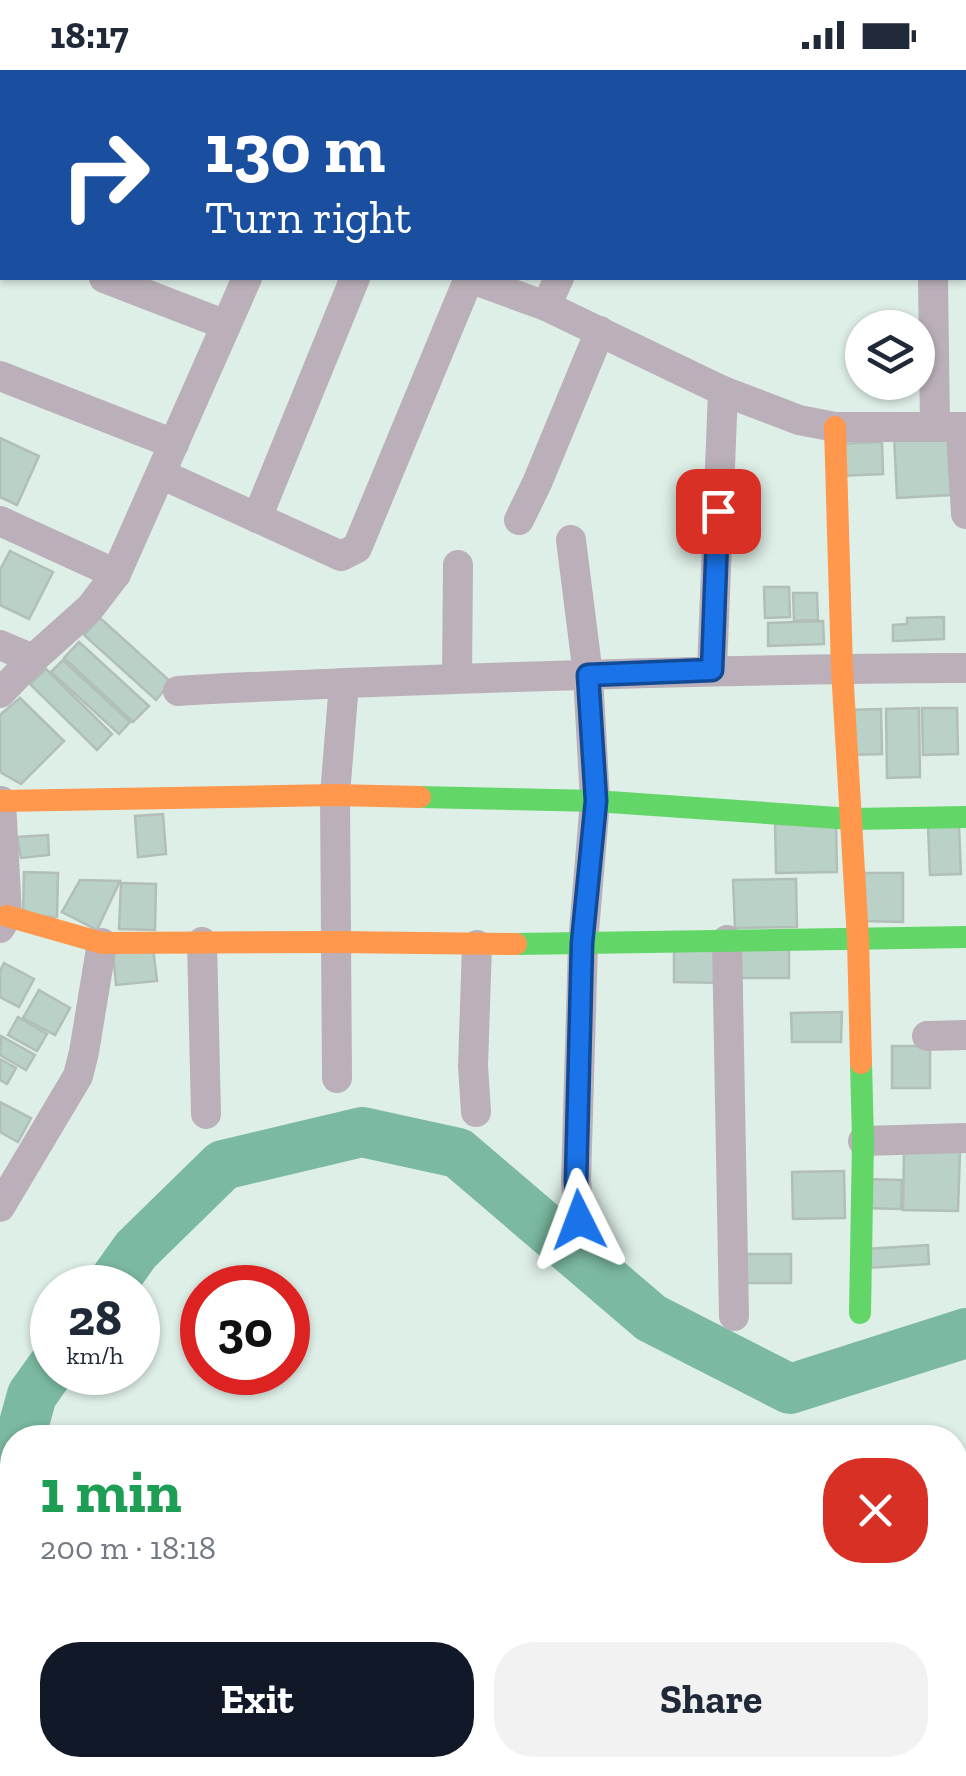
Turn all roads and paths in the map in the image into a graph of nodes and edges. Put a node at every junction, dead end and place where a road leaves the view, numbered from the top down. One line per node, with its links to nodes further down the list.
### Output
1 (109, 280): 9 (street)
2 (246, 280): 9 (street)
3 (354, 280): 18 (street)
4 (468, 280): 18 (street)
5 (474, 280): 8 (street)
6 (558, 280): 8 (street)
7 (933, 280): 14 (street)
8 (546, 306): 10 (street)
9 (226, 326): 15 (street)
10 (600, 331): 12 (street); 19 (street)
11 (0, 376): 15 (street)
12 (723, 392): 13 (street); 28 (street)
13 (836, 427): 14 (street); 27 (street)
14 (954, 427): 17 (street)
15 (174, 444): 16 (street)
16 (161, 474): 18 (street); 23 (street)
17 (966, 514)
18 (257, 518)
19 (519, 520)
20 (0, 521): 23 (street)
21 (571, 540): 29 (street)
22 (458, 565): 30 (street)
23 (116, 574): 25 (street)
24 (0, 645): 25 (street)
25 (32, 659): 33 (street)
26 (966, 668): 27 (street)
27 (842, 669): 28 (street); 38 (street)
28 (712, 670): 29 (street)
29 (588, 675): 30 (street); 36 (street)
30 (457, 678): 31 (street)
31 (344, 684): 32 (street); 34 (street)
32 (178, 691)
33 (0, 693)
34 (334, 794): 35 (street); 36 (street); 44 (street)
35 (1, 801): 39 (street)
36 (596, 801): 38 (street); 46 (street)
37 (966, 817): 38 (street)
38 (852, 819): 41 (street)
39 (3, 922): 45 (street)
40 (966, 937): 41 (street)
41 (858, 939): 42 (street); 54 (street)
42 (727, 940): 46 (street); 58 (street)
43 (202, 942): 44 (street); 45 (street); 52 (street)
44 (335, 942): 47 (street); 50 (street)
45 (102, 943): 55 (street)
46 (582, 943): 47 (street); 56 (street)
47 (477, 946): 51 (street)
48 (966, 1035): 49 (street)
49 (927, 1036)
50 (337, 1078)
51 (476, 1112)
52 (206, 1114)
53 (966, 1138): 54 (street)
54 (863, 1141): 57 (street)
55 (0, 1207)
56 (579, 1220)
57 (860, 1313)
58 (734, 1316)

